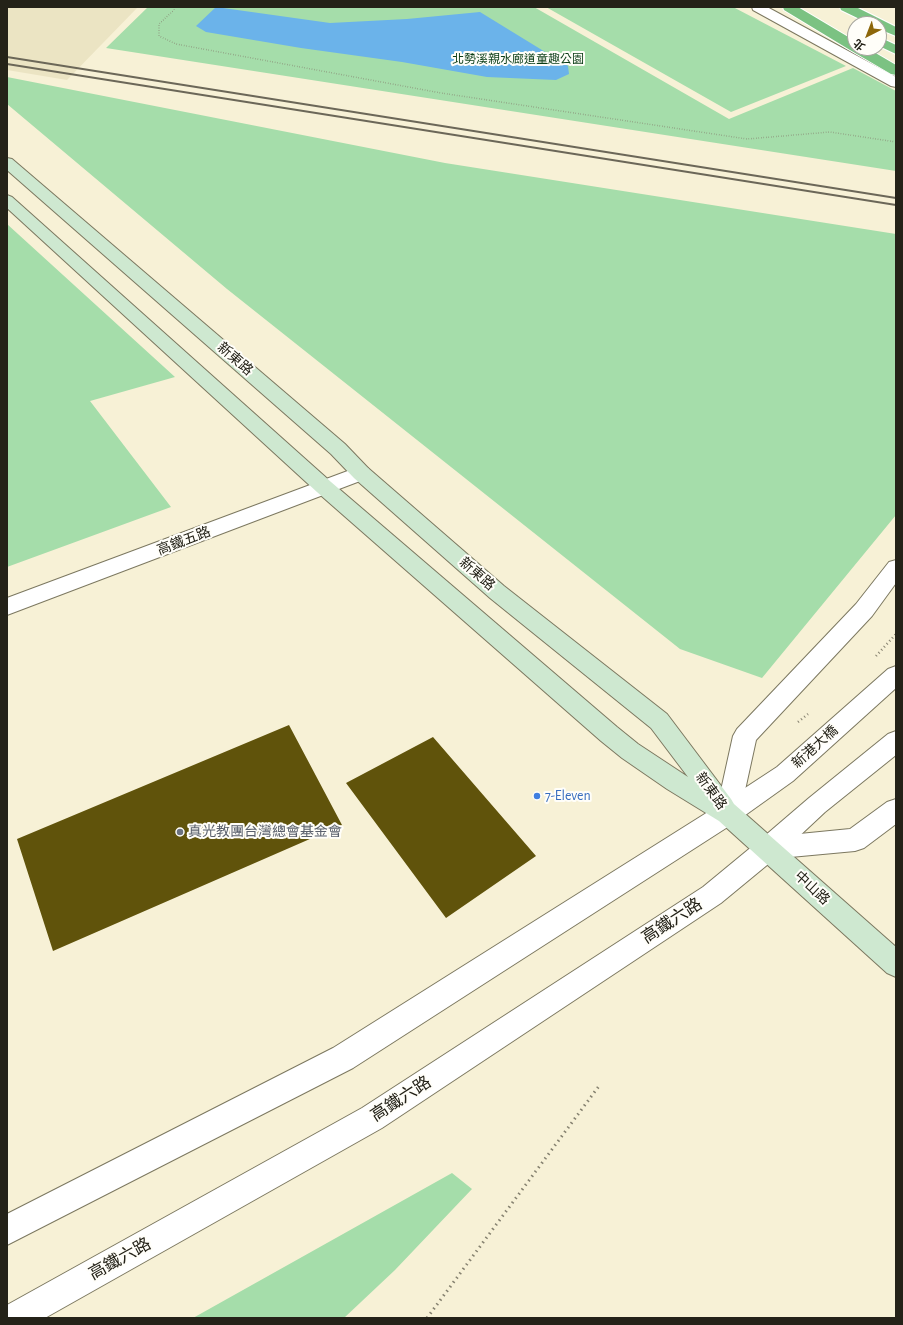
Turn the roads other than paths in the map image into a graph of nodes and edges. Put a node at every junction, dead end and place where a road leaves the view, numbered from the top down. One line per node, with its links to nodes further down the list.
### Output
1 (758, 7): 10 (street)
2 (789, 7): 5 (highway)
3 (846, 7): 4 (highway)
4 (896, 32)
5 (847, 42)
6 (887, 45): 7 (highway)
7 (896, 50)
8 (871, 56): 9 (highway)
9 (896, 71)
10 (896, 83)
11 (7, 162): 13 (main road, 新東路)
12 (7, 200): 14 (main road, 新東路)
13 (361, 473): 14 (street, 高鐵五路); 20 (main road, 新東路)
14 (324, 487): 16 (street, 高鐵五路); 20 (main road, 新東路)
15 (896, 568): 20 (street)
16 (7, 607)
17 (896, 675): 20 (street, 新港大橋)
18 (896, 741): 21 (street)
19 (896, 810): 21 (street)
20 (728, 813): 21 (main road, 中山路); 23 (street)
21 (769, 848): 22 (main road, 中山路); 24 (street, 高鐵六路)
22 (896, 964)
23 (7, 1230)
24 (14, 1318)

